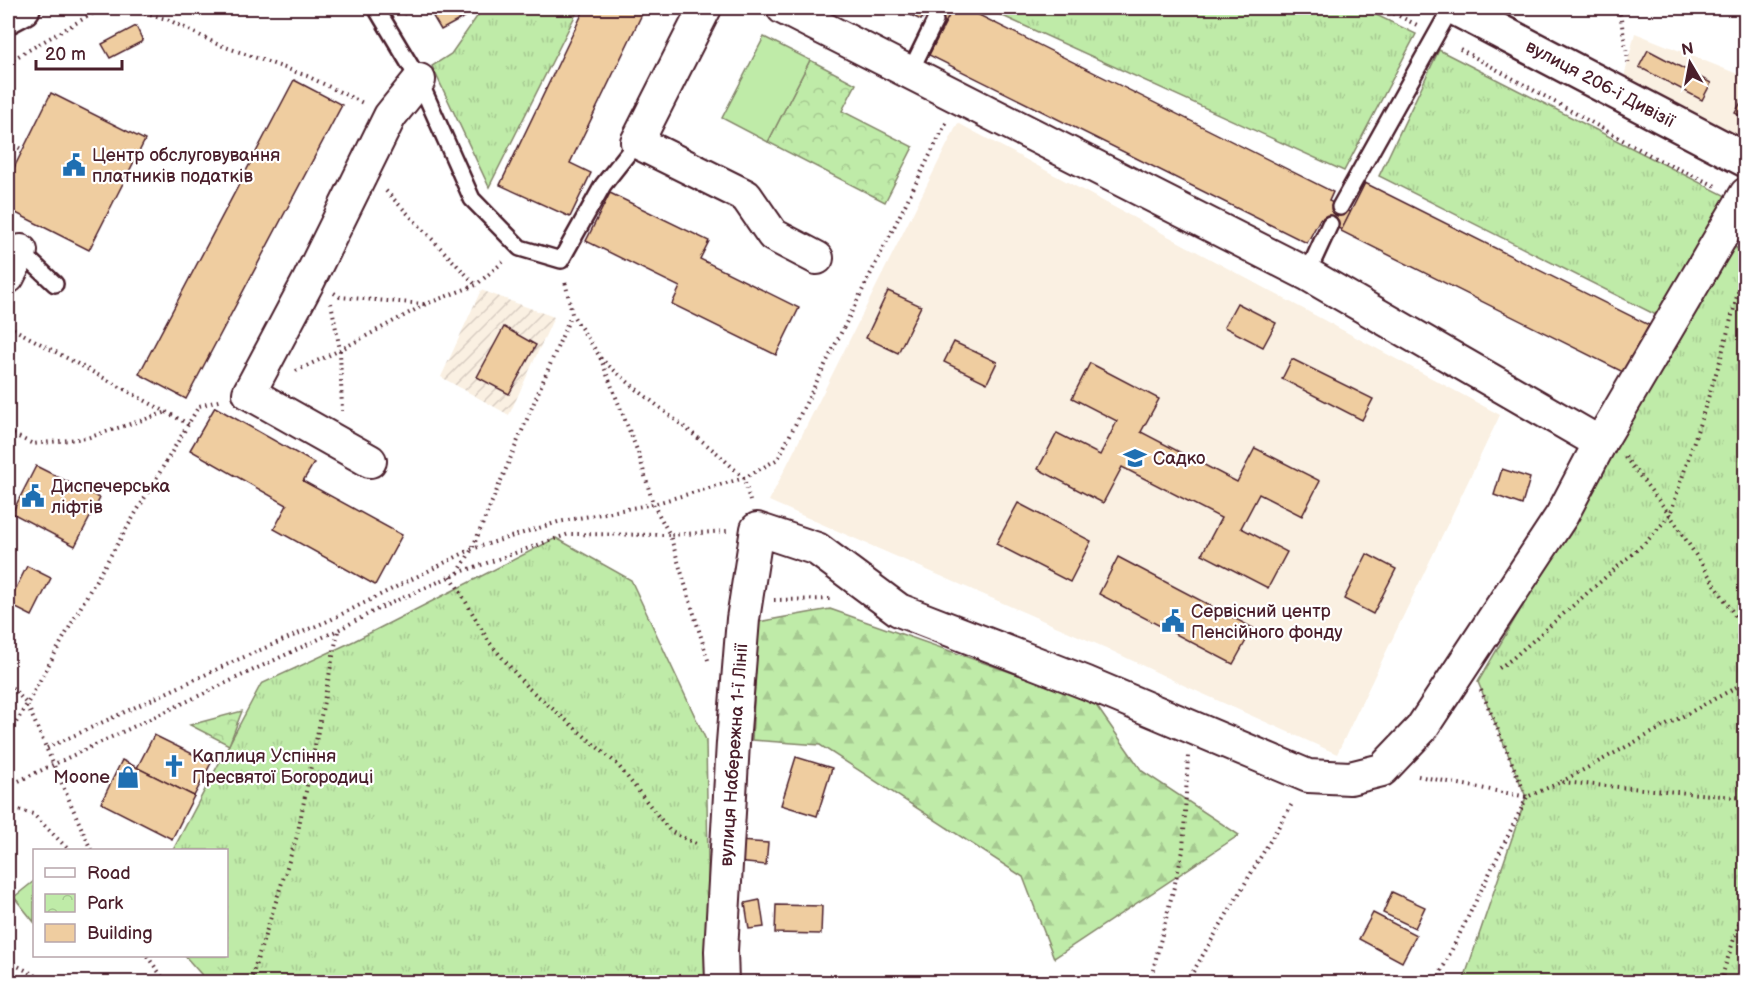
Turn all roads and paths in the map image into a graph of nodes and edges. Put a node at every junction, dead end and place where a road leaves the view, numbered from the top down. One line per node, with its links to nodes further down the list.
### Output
1 (23, 8): 10 (street)
2 (102, 8): 13 (path)
3 (121, 8): 17 (path)
4 (376, 8): 15 (lane)
5 (705, 8): 18 (street)
6 (783, 8): 14 (street)
7 (1383, 8): 12 (path)
8 (1451, 8): 12 (lane)
9 (1455, 8): 21 (street, вулиця 206-ї Дивізії)
10 (8, 16)
11 (935, 21): 14 (lane)
12 (1435, 34): 23 (path); 24 (lane)
13 (8, 62)
14 (910, 72): 16 (street)
15 (419, 80): 17 (street); 26 (lane)
16 (958, 98): 31 (street); 46 (path)
17 (390, 116): 22 (street)
18 (637, 141): 28 (street); 29 (lane)
19 (8, 142): 20 (path)
20 (22, 150)
21 (1746, 160)
22 (364, 169): 33 (path); 39 (street)
23 (1736, 192): 44 (street)
24 (1340, 207)
25 (1330, 224): 31 (lane)
26 (520, 248): 29 (lane); 33 (path)
27 (12, 257): 32 (lane)
28 (817, 258)
29 (561, 260): 35 (path)
30 (1746, 262): 48 (path)
31 (1307, 274): 44 (street)
32 (55, 284)
33 (476, 285): 34 (path)
34 (426, 304): 37 (path); 37 (path)
35 (572, 314): 38 (path); 51 (path)
36 (8, 326): 40 (path)
37 (340, 350): 39 (path); 41 (path)
38 (600, 357): 46 (path); 47 (path)
39 (249, 393): 42 (path); 45 (street)
40 (167, 412): 42 (path); 43 (path)
41 (342, 415)
42 (190, 424): 62 (path)
43 (8, 432)
44 (1603, 438): 48 (path); 59 (street)
45 (370, 461)
46 (744, 478): 47 (path)
47 (653, 504): 50 (path); 51 (path)
48 (1670, 515): 57 (path); 59 (path)
49 (757, 529): 50 (path); 55 (street, вулиця Набережна 1-ї Лінії); 63 (street)
50 (670, 536): 52 (path); 58 (path)
51 (472, 549): 52 (path); 65 (path)
52 (458, 573): 53 (path)
53 (451, 576): 56 (path); 76 (path)
54 (841, 599): 55 (path)
55 (743, 620): 76 (street, вулиця Набережна 1-ї Лінії)
56 (338, 630): 66 (path); 82 (path)
57 (1746, 633)
58 (710, 667)
59 (1471, 674): 67 (street); 71 (path)
60 (1746, 682): 69 (path)
61 (8, 683): 62 (path)
62 (27, 704): 64 (path); 65 (path)
63 (1190, 727): 68 (street); 84 (path)
64 (8, 736)
65 (47, 748): 66 (path)
66 (54, 763): 70 (path); 75 (path)
67 (1382, 770): 68 (street); 71 (path)
68 (1308, 776): 85 (path)
69 (1561, 782): 71 (path); 72 (path)
70 (8, 786)
71 (1527, 797): 86 (path)
72 (1746, 798)
73 (8, 807): 74 (path)
74 (68, 849)
75 (91, 849)
76 (727, 860): 83 (street, вулиця Набережна 1-ї Лінії)
77 (1746, 902): 87 (path)
78 (148, 957): 81 (path)
79 (8, 961): 80 (path)
80 (48, 982)
81 (166, 982)
82 (250, 982)
83 (722, 982)
84 (1150, 982)
85 (1187, 982)
86 (1436, 982)
87 (1720, 982)

